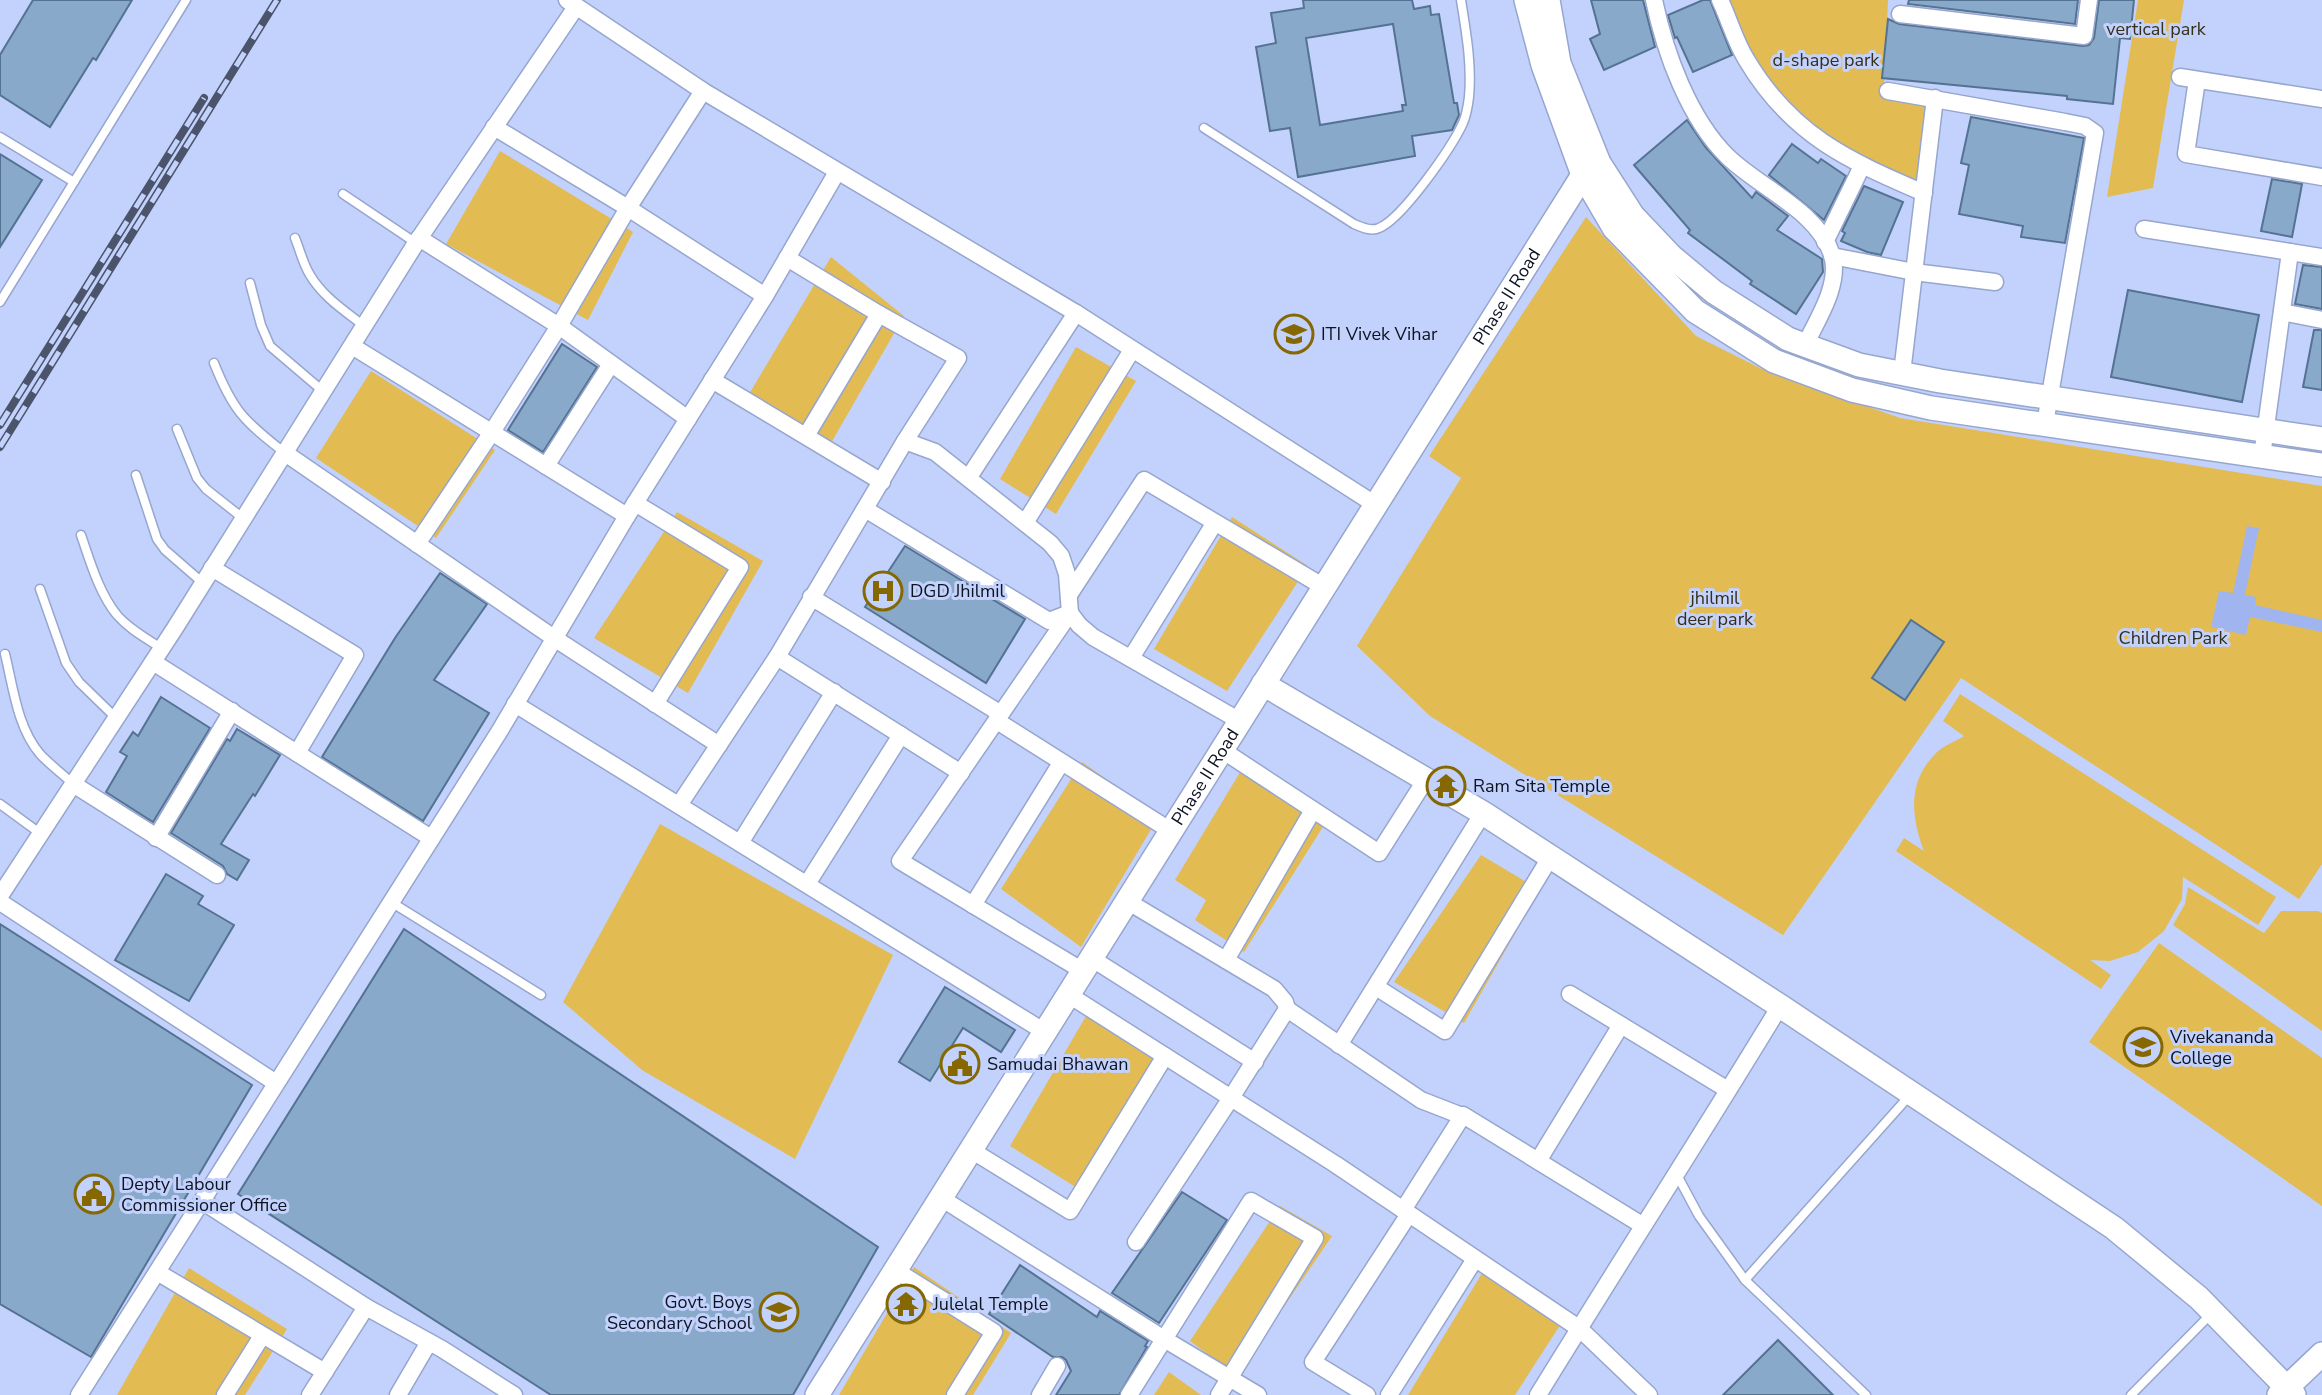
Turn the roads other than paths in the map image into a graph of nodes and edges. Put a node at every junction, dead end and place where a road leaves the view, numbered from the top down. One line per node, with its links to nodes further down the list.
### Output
1 (186, 0): 23 (lane)
2 (1461, 0): 17 (lane)
3 (1526, 0): 20 (street)
4 (1549, 0): 20 (street)
5 (1654, 0): 30 (street)
6 (1720, 0): 19 (street)
7 (2089, 0): 9 (street)
8 (571, 3): 12 (street); 16 (street)
9 (1900, 14)
10 (2180, 78): 11 (street)
11 (2197, 80): 15 (street); 22 (street)
12 (703, 91): 21 (street); 26 (street)
13 (1888, 91): 14 (street)
14 (1935, 98): 24 (street); 53 (street)
15 (2322, 99)
16 (494, 127): 26 (street); 29 (street)
17 (1205, 128)
18 (0, 137): 23 (lane)
19 (1862, 166): 24 (street); 30 (street)
20 (1591, 169): 45 (street); 55 (street); 69 (street, Phase II Road)
21 (837, 172): 33 (street); 40 (street)
22 (2322, 177)
23 (74, 182): 38 (lane)
24 (1924, 193): 34 (street)
25 (343, 194): 29 (lane)
26 (628, 208): 37 (street); 43 (street)
27 (2144, 229): 31 (street)
28 (295, 238): 44 (lane)
29 (417, 241): 43 (street); 44 (street)
30 (1829, 249): 34 (street); 45 (street)
31 (2290, 252): 32 (street); 39 (street)
32 (2322, 257)
33 (787, 258): 37 (street); 41 (street)
34 (1914, 272): 35 (street); 50 (street)
35 (1995, 282)
36 (250, 283): 52 (lane)
37 (765, 296): 51 (street)
38 (0, 302)
39 (2282, 312): 42 (street); 57 (street)
40 (1076, 313): 47 (street); 67 (street)
41 (879, 314): 59 (street); 61 (street)
42 (2322, 320)
43 (559, 326): 49 (street); 58 (street)
44 (364, 327): 46 (street)
45 (1805, 345): 50 (street)
46 (352, 346): 52 (street); 58 (street)
47 (1132, 350): 69 (street); 73 (street)
48 (214, 363): 62 (lane)
49 (611, 363): 54 (street); 65 (street)
50 (1902, 373): 53 (street)
51 (712, 380): 54 (street); 59 (street)
52 (324, 392): 62 (street)
53 (2049, 398): 55 (street); 57 (street)
54 (688, 419): 70 (street)
55 (2045, 425): 63 (street)
56 (177, 429): 72 (lane)
57 (2266, 430): 60 (street); 63 (street)
58 (492, 432): 65 (street); 76 (street)
59 (806, 436): 68 (street)
60 (2322, 439)
61 (905, 441): 67 (street); 68 (street)
62 (285, 453): 72 (street); 76 (street)
63 (2262, 456): 64 (street)
64 (2322, 465)
65 (546, 466): 70 (street)
66 (136, 475): 78 (lane)
67 (969, 477): 73 (street)
68 (882, 481): 71 (street)
69 (1376, 505): 79 (street, Phase II Road)
70 (631, 509): 84 (street); 91 (street)
71 (865, 509): 82 (street); 83 (street)
72 (244, 519): 77 (street)
73 (1025, 523): 81 (street)
74 (1214, 524): 79 (street); 81 (street); 88 (street)
75 (81, 535): 86 (lane)
76 (417, 544): 84 (street)
77 (212, 568): 78 (street); 100 (street)
78 (203, 583): 86 (street)
79 (1324, 587): 89 (street, Phase II Road)
80 (40, 589): 94 (lane)
81 (1069, 595): 83 (street)
82 (811, 597): 87 (street); 95 (street)
83 (1070, 613): 88 (street); 95 (street)
84 (554, 638): 91 (street); 92 (street)
85 (5, 654): 104 (lane)
86 (157, 655): 93 (street); 94 (street)
87 (777, 657): 90 (street); 98 (street)
88 (1131, 658): 96 (street)
89 (1263, 684): 96 (street, Phase II Road); 103 (street)
90 (834, 692): 97 (street); 113 (street)
91 (655, 704): 98 (street)
92 (515, 705): 106 (street); 112 (street)
93 (232, 711): 100 (street); 111 (street)
94 (116, 718): 104 (street)
95 (997, 721): 101 (street); 102 (street)
96 (1240, 721): 99 (street, Phase II Road)
97 (901, 735): 102 (street); 116 (street)
98 (719, 745): 106 (street)
99 (1222, 750): 107 (street); 109 (street, Phase II Road)
100 (297, 753): 112 (street)
101 (1061, 763): 109 (street); 120 (street)
102 (961, 773): 120 (street)
103 (1426, 779): 107 (street); 108 (street)
104 (73, 784): 110 (street); 111 (street)
105 (0, 804): 110 (lane)
106 (679, 806): 113 (street)
107 (1313, 810): 121 (street)
108 (1483, 813): 114 (street); 123 (street)
109 (1171, 831): 118 (street, Phase II Road)
110 (41, 834): 117 (street)
111 (156, 838): 115 (street)
112 (431, 838): 119 (street)
113 (740, 843): 116 (street)
114 (1551, 856): 123 (street); 127 (street)
115 (217, 875)
116 (807, 884): 130 (street)
117 (0, 899): 134 (street)
118 (1127, 901): 121 (street); 122 (street, Phase II Road)
119 (391, 902): 125 (lane); 134 (street)
120 (973, 905): 122 (street)
121 (1226, 960): 128 (street)
122 (1087, 965): 126 (street, Phase II Road); 133 (street)
123 (1376, 987): 131 (street)
124 (1570, 994): 129 (street)
125 (541, 995)
126 (1069, 995): 130 (street, Phase II Road); 132 (street)
127 (1780, 1006): 135 (street); 136 (street)
128 (1287, 1009): 131 (street); 133 (street)
129 (1620, 1025): 135 (street); 140 (street)
130 (1045, 1032): 139 (street, Phase II Road)
131 (1339, 1045): 138 (street)
132 (1165, 1056): 137 (street); 139 (street)
133 (1255, 1062): 137 (street)
134 (276, 1083): 143 (street)
135 (1728, 1090): 141 (street)
136 (1911, 1093): 150 (lane); 152 (street)
137 (1231, 1098): 144 (street); 146 (street)
138 (1462, 1116): 140 (street); 144 (street)
139 (971, 1150): 142 (street, Phase II Road)
140 (1538, 1161): 145 (street)
141 (1677, 1175): 145 (street); 150 (lane)
142 (941, 1198): 148 (street, Phase II Road); 155 (street)
143 (202, 1201): 149 (street); 151 (street)
144 (1406, 1212): 147 (street); 174 (street)
145 (1642, 1225): 153 (street)
146 (1136, 1241)
147 (1475, 1259): 153 (street); 175 (street)
148 (895, 1270): 168 (street, Phase II Road); 169 (street)
149 (157, 1272): 154 (street); 163 (street)
150 (1745, 1280): 178 (lane)
151 (366, 1307): 156 (street); 159 (street)
152 (2213, 1312): 162 (street); 179 (lane)
153 (1580, 1329): 176 (street); 177 (street)
154 (262, 1336): 159 (street); 164 (street)
155 (1164, 1339): 160 (street); 160 (street); 171 (street)
156 (429, 1342): 161 (street); 166 (street)
157 (2322, 1354): 162 (street)
158 (1057, 1366): 170 (street)
159 (325, 1371): 165 (street)
160 (1229, 1378): 172 (street); 173 (street)
161 (496, 1390): 167 (street)
162 (2287, 1392)
163 (79, 1395)
164 (225, 1395)
165 (310, 1395)
166 (398, 1395)
167 (513, 1395)
168 (817, 1395)
169 (955, 1395)
170 (1040, 1395)
171 (1129, 1395)
172 (1219, 1395)
173 (1258, 1395)
174 (1367, 1395)
175 (1389, 1395)
176 (1538, 1395)
177 (1649, 1395)
178 (1866, 1395)
179 (2131, 1395)

